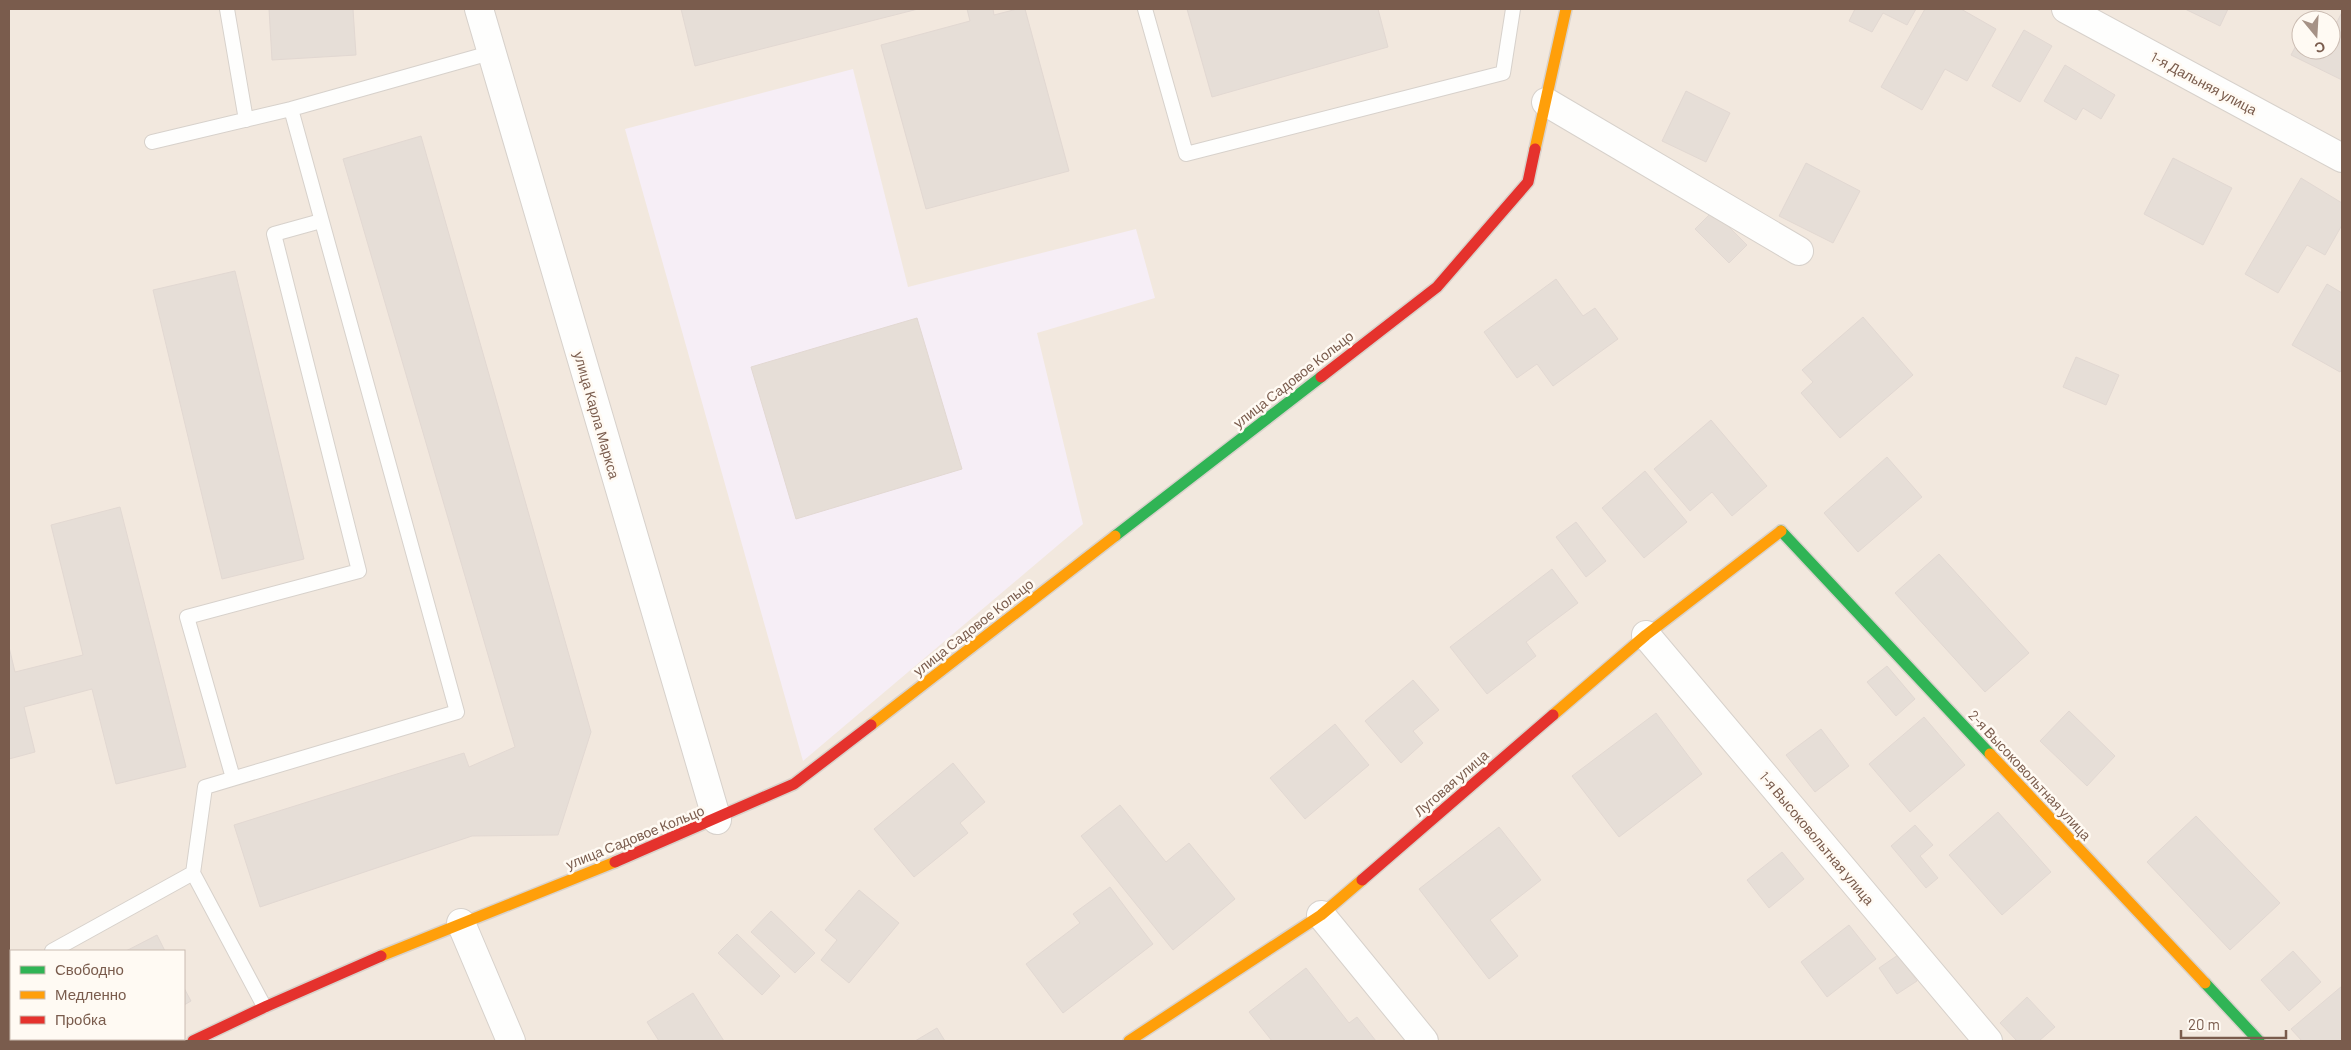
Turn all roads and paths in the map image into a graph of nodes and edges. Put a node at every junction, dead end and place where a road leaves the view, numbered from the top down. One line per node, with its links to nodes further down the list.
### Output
1 (227, 9): 10 (lane)
2 (479, 9): 7 (street, улица Карла Маркса)
3 (1145, 9): 4 (lane)
4 (1513, 9)
5 (1566, 9): 8 (street, улица Садовое Кольцо)
6 (2066, 9): 12 (street, 1-я Дальняя улица)
7 (490, 53): 9 (lane); 18 (street, улица Карла Маркса)
8 (1546, 102): 14 (street); 18 (street, улица Садовое Кольцо)
9 (291, 109): 10 (lane); 13 (lane)
10 (246, 120): 11 (lane)
11 (152, 142)
12 (2342, 158)
13 (321, 221): 17 (lane); 17 (lane)
14 (1799, 252)
15 (1780, 530): 16 (street, Луговая улица); 29 (street, 2-я Высоковольтная улица)
16 (1646, 635): 20 (street, Луговая улица); 28 (street, 1-я Высоковольтная улица)
17 (233, 778): 19 (lane)
18 (717, 820): 21 (street, улица Садовое Кольцо)
19 (193, 873): 22 (lane); 23 (lane)
20 (1321, 915): 26 (street, Луговая улица); 27 (street)
21 (461, 923): 23 (street, улица Садовое Кольцо); 25 (street)
22 (54, 950)
23 (264, 1006): 24 (street, улица Садовое Кольцо)
24 (193, 1041)
25 (511, 1041)
26 (1129, 1041)
27 (1424, 1041)
28 (1988, 1041)
29 (2258, 1041)

